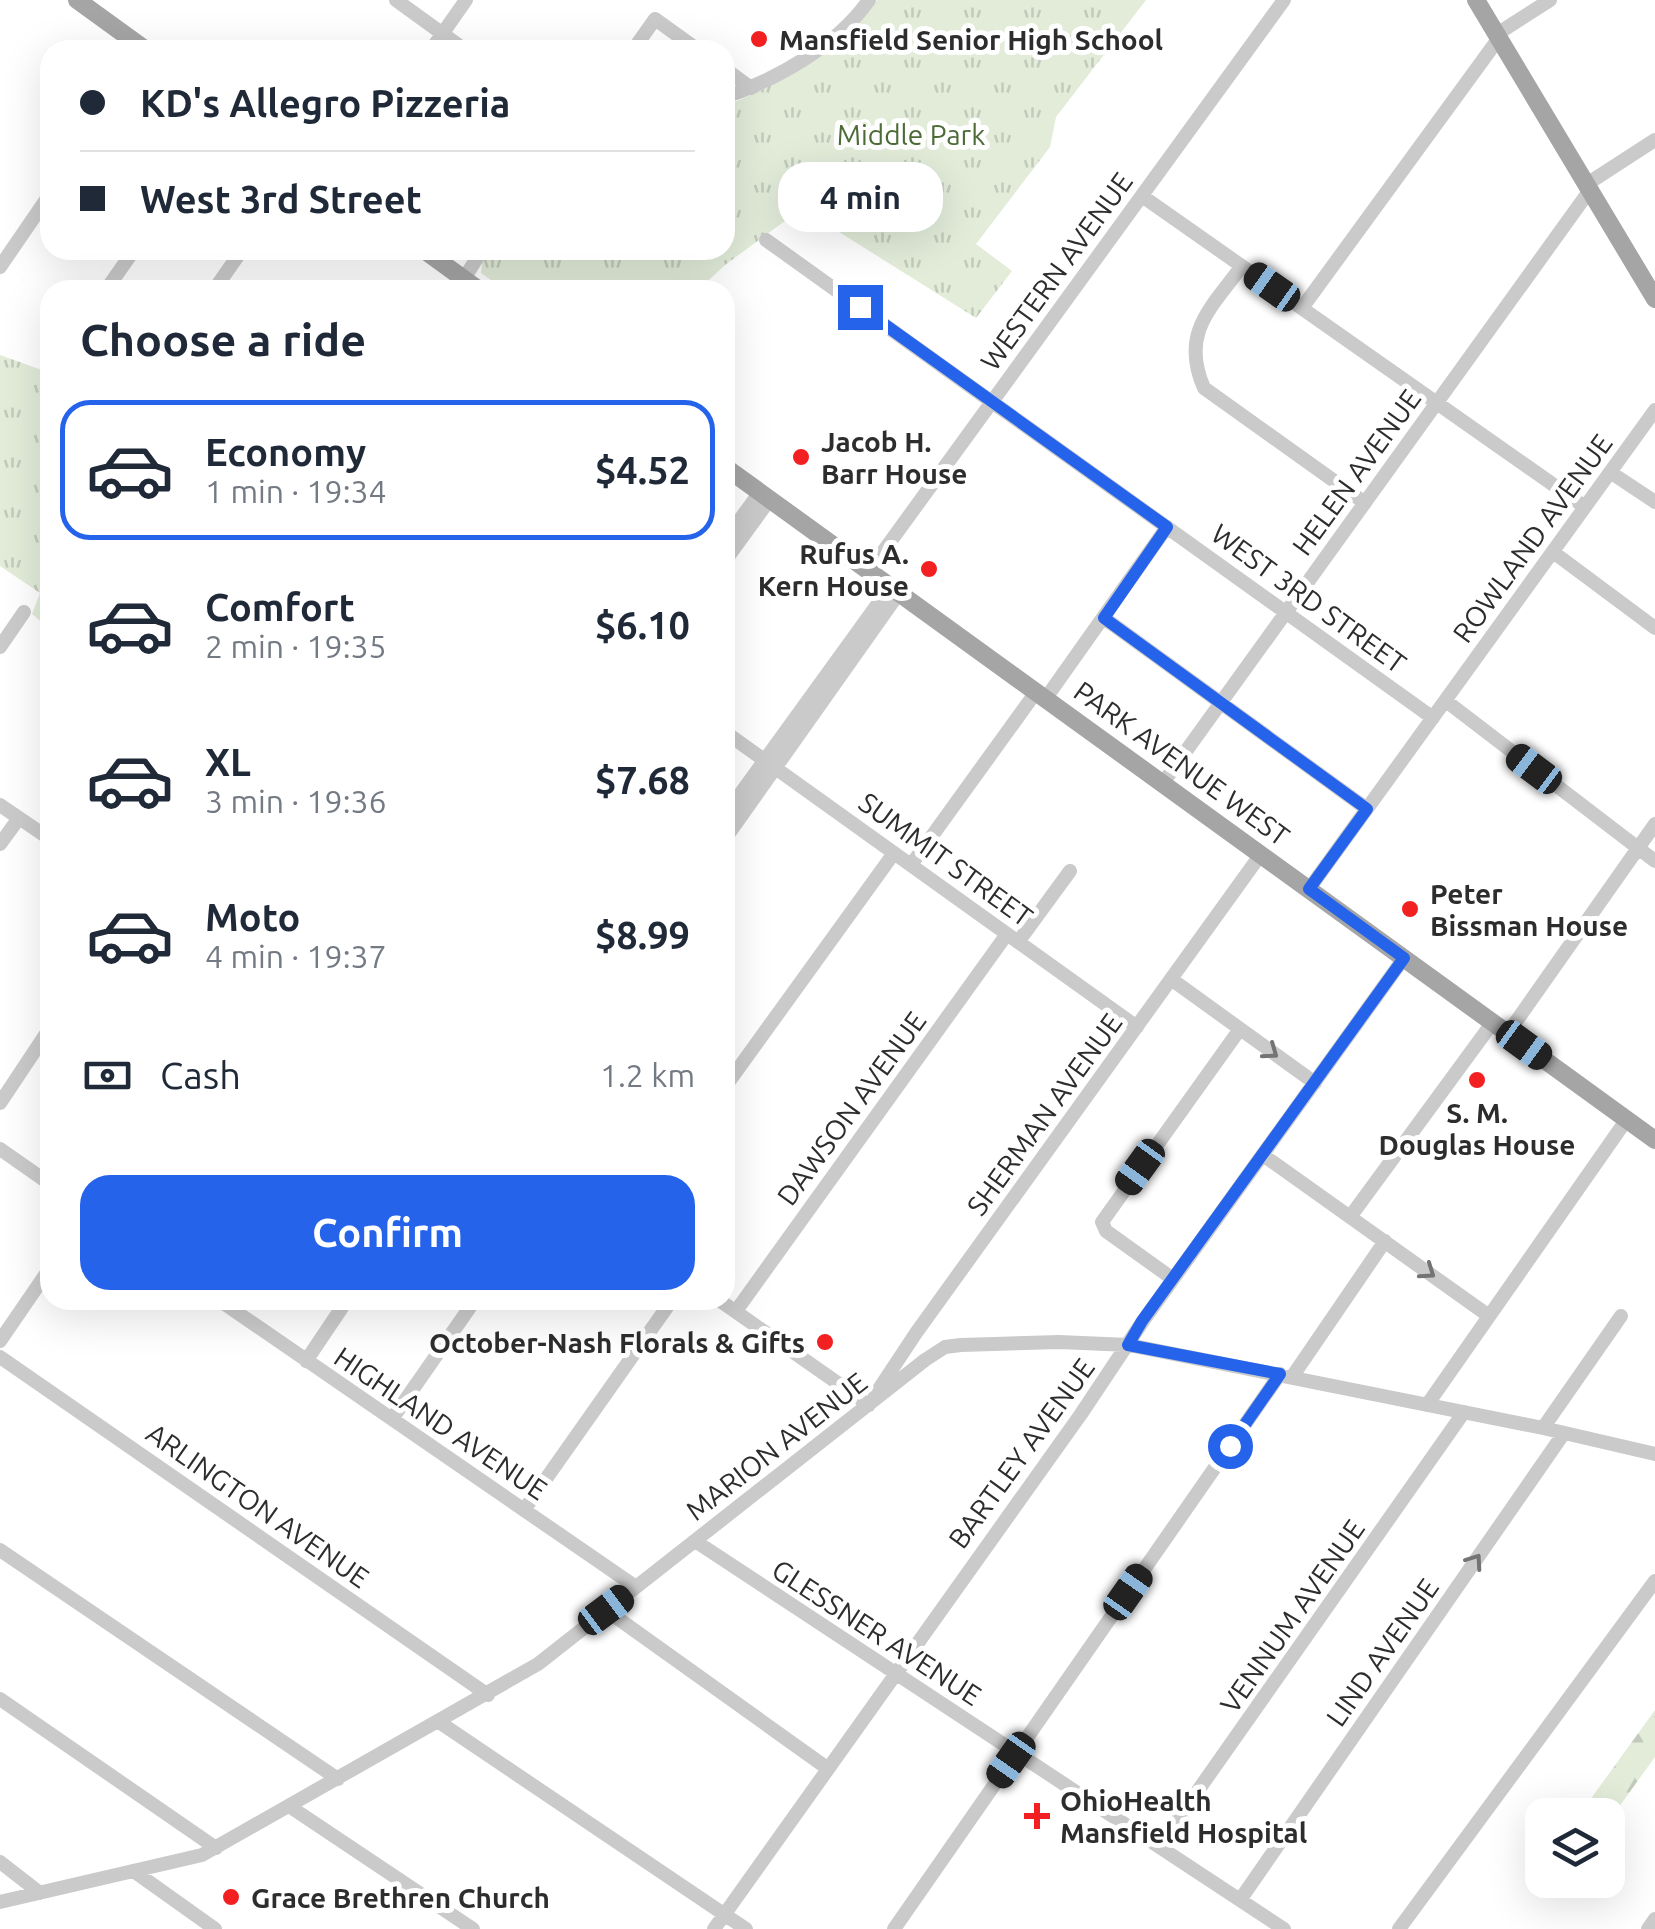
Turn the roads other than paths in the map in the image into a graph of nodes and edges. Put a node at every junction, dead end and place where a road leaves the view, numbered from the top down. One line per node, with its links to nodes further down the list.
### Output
1 (76, 0): 10 (main road)
2 (396, 0): 8 (street)
3 (466, 0): 8 (street)
4 (870, 0): 16 (street)
5 (1284, 0): 20 (street, WESTERN AVENUE)
6 (1476, 0): 9 (main road)
7 (1550, 0): 9 (street)
8 (442, 34): 11 (street); 12 (street)
9 (1498, 36): 19 (main road); 28 (street)
10 (132, 40)
11 (438, 40)
12 (451, 40)
13 (640, 40): 14 (street)
14 (684, 40)
15 (735, 76): 16 (street)
16 (752, 88): 17 (street)
17 (735, 94)
18 (1655, 140): 19 (street, HELEN AVENUE)
19 (1589, 187): 27 (main road); 30 (street, HELEN AVENUE)
20 (1142, 196): 25 (street); 29 (street, WESTERN AVENUE)
21 (40, 208): 24 (street)
22 (766, 240): 29 (street, WEST 3RD STREET)
23 (435, 260): 26 (main road)
24 (0, 266)
25 (1242, 266): 28 (street); 36 (street)
26 (456, 280)
27 (1655, 299)
28 (1302, 308): 30 (street)
29 (992, 402): 38 (street, WEST 3RD STREET); 42 (street, WESTERN AVENUE)
30 (1437, 403): 36 (street, HELEN AVENUE); 37 (street)
31 (1655, 410): 32 (street, ROWLAND AVENUE)
32 (1610, 472): 35 (street); 37 (street, ROWLAND AVENUE)
33 (735, 474): 34 (main road, PARK AVENUE WEST)
34 (765, 496): 39 (street); 40 (street); 42 (main road, PARK AVENUE WEST)
35 (1655, 502)
36 (1365, 503): 45 (street, HELEN AVENUE)
37 (1586, 506): 41 (street, ROWLAND AVENUE)
38 (1167, 527): 45 (street, WEST 3RD STREET); 46 (street)
39 (735, 529)
40 (735, 545)
41 (1554, 552): 47 (street); 50 (street, ROWLAND AVENUE)
42 (869, 572): 43 (main road, PARK AVENUE WEST)
43 (895, 590): 49 (main road, PARK AVENUE WEST); 54 (street)
44 (24, 612): 48 (street)
45 (1286, 612): 51 (street, HELEN AVENUE); 52 (street, WEST 3RD STREET)
46 (1104, 618): 49 (street); 51 (street)
47 (1655, 628)
48 (0, 647)
49 (1041, 695): 55 (main road, PARK AVENUE WEST); 68 (street)
50 (1446, 701): 52 (street, ROWLAND AVENUE); 64 (street)
51 (1221, 702): 55 (street, HELEN AVENUE); 58 (street)
52 (1433, 718): 58 (street, ROWLAND AVENUE)
53 (735, 739): 54 (street, SUMMIT STREET)
54 (770, 764): 56 (street); 60 (street); 65 (street, SUMMIT STREET)
55 (1163, 783): 66 (main road, PARK AVENUE WEST)
56 (735, 804)
57 (0, 805): 59 (street)
58 (1367, 809): 70 (street, ROWLAND AVENUE)
59 (19, 818): 62 (street); 63 (street)
60 (735, 822)
61 (1655, 824): 64 (street)
62 (40, 832)
63 (0, 844)
64 (1638, 848): 67 (street); 75 (street)
65 (894, 853): 68 (street, SUMMIT STREET); 78 (street)
66 (1260, 854): 70 (main road, PARK AVENUE WEST); 73 (street, SHERMAN AVENUE)
67 (1655, 861)
68 (911, 866): 71 (street, SUMMIT STREET)
69 (1070, 871): 71 (street, DAWSON AVENUE)
70 (1309, 889): 72 (main road, PARK AVENUE WEST)
71 (1013, 938): 74 (street, SUMMIT STREET); 95 (street, DAWSON AVENUE)
72 (1404, 958): 75 (main road, PARK AVENUE WEST); 79 (street, BARTLEY AVENUE)
73 (1172, 979): 74 (street, SHERMAN AVENUE); 76 (street)
74 (1137, 1027): 98 (street, SHERMAN AVENUE)
75 (1500, 1027): 81 (main road, PARK AVENUE WEST); 86 (street)
76 (1240, 1029): 79 (street, one-way to 79); 88 (street)
77 (40, 1043): 80 (street)
78 (735, 1073)
79 (1314, 1083): 84 (street, BARTLEY AVENUE)
80 (0, 1103)
81 (1627, 1119): 82 (main road, PARK AVENUE WEST); 96 (street)
82 (1655, 1140)
83 (0, 1149): 85 (street)
84 (1263, 1155): 86 (street); 88 (street, BARTLEY AVENUE)
85 (40, 1177)
86 (1350, 1217): 87 (street)
87 (1384, 1241): 96 (street, one-way to 96); 104 (street)
88 (1173, 1278): 100 (street, BARTLEY AVENUE)
89 (40, 1283): 99 (street)
90 (232, 1310): 103 (street, HIGHLAND AVENUE)
91 (340, 1310): 103 (street)
92 (468, 1310): 108 (street)
93 (665, 1310): 112 (street)
94 (733, 1310): 95 (street)
95 (736, 1312): 105 (street)
96 (1490, 1316): 106 (street)
97 (1622, 1316): 109 (street)
98 (916, 1333): 101 (street); 105 (street, SHERMAN AVENUE)
99 (0, 1341)
100 (1128, 1345): 101 (street, MARION AVENUE); 104 (street, MARION AVENUE); 118 (street, BARTLEY AVENUE)
101 (933, 1354): 105 (street, MARION AVENUE)
102 (0, 1357): 119 (street, ARLINGTON AVENUE)
103 (306, 1361): 108 (street, HIGHLAND AVENUE)
104 (1286, 1376): 106 (street, MARION AVENUE); 122 (street)
105 (869, 1405): 113 (street, MARION AVENUE)
106 (1427, 1405): 107 (street, MARION AVENUE)
107 (1464, 1412): 109 (street, MARION AVENUE); 126 (street, VENNUM AVENUE)
108 (392, 1420): 112 (street, HIGHLAND AVENUE)
109 (1543, 1428): 110 (street, MARION AVENUE)
110 (1564, 1433): 111 (street, MARION AVENUE); 131 (street, LIND AVENUE, one-way to 110)
111 (1655, 1454)
112 (524, 1510): 116 (street, HIGHLAND AVENUE)
113 (695, 1542): 116 (street, MARION AVENUE); 118 (street, GLESSNER AVENUE)
114 (0, 1550): 124 (street)
115 (1655, 1581): 141 (street)
116 (636, 1588): 117 (street, MARION AVENUE)
117 (606, 1610): 119 (street, MARION AVENUE); 123 (street)
118 (895, 1674): 122 (street, GLESSNER AVENUE); 123 (street, BARTLEY AVENUE)
119 (488, 1695): 121 (street, MARION AVENUE)
120 (0, 1699): 127 (street)
121 (440, 1722): 124 (street, MARION AVENUE); 133 (street)
122 (1016, 1753): 126 (street, GLESSNER AVENUE); 139 (street)
123 (828, 1768): 133 (street, BARTLEY AVENUE)
124 (338, 1779): 125 (street, MARION AVENUE)
125 (289, 1806): 127 (street, MARION AVENUE); 136 (street)
126 (1159, 1846): 131 (street, GLESSNER AVENUE)
127 (216, 1848): 129 (street, MARION AVENUE)
128 (0, 1862): 130 (street)
129 (135, 1872): 130 (street, MARION AVENUE); 135 (street)
130 (40, 1893): 132 (street, MARION AVENUE)
131 (1240, 1900): 140 (street, GLESSNER AVENUE)
132 (0, 1902)
133 (724, 1914): 137 (street, BARTLEY AVENUE); 138 (street)
134 (1655, 1919): 142 (street)
135 (215, 1929)
136 (473, 1929)
137 (714, 1929)
138 (746, 1929)
139 (894, 1929)
140 (1284, 1929)
141 (1398, 1929)
142 (1648, 1929)

